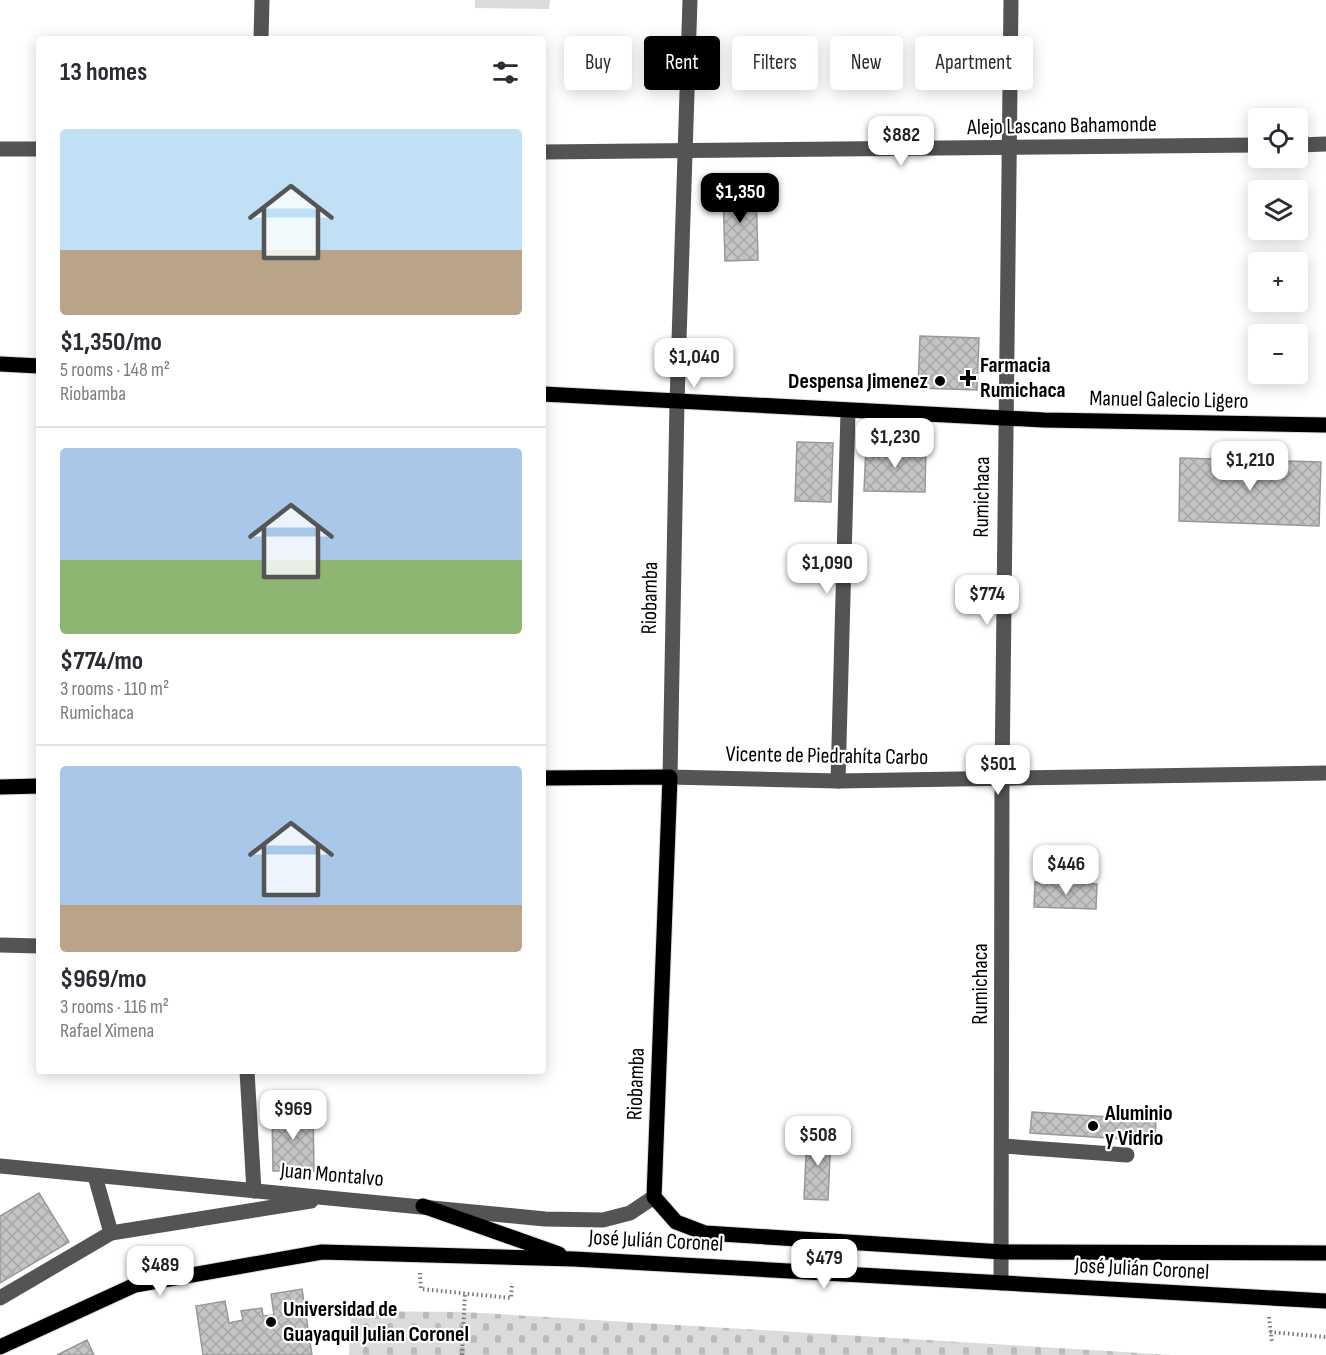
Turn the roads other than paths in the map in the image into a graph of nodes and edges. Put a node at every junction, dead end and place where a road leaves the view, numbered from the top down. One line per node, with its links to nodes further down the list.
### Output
1 (262, 0): 4 (street)
2 (690, 0): 12 (street, Riobamba)
3 (1011, 0): 10 (street, Rumichaca)
4 (261, 36)
5 (1326, 144): 6 (street)
6 (1308, 145)
7 (1248, 146): 10 (street, Alejo Lascano Bahamonde)
8 (0, 149): 9 (street)
9 (36, 149)
10 (1010, 150): 12 (street, Alejo Lascano Bahamonde); 18 (street, Rumichaca)
11 (546, 152): 12 (street, Alejo Lascano Bahamonde)
12 (684, 153): 16 (street, Riobamba)
13 (0, 364): 14 (main road)
14 (36, 366)
15 (546, 394): 16 (main road, Manuel Galecio Ligero)
16 (677, 402): 17 (main road, Manuel Galecio Ligero); 21 (street, Riobamba)
17 (848, 411): 18 (main road, Manuel Galecio Ligero); 24 (street)
18 (1006, 419): 19 (main road, Manuel Galecio Ligero); 23 (street, Rumichaca)
19 (1326, 425)
20 (1326, 773): 23 (street, Vicente de Piedrahíta Carbo)
21 (670, 777): 22 (main road, Vicente de Piedrahíta Carbo); 24 (street, Vicente de Piedrahíta Carbo); 35 (main road, Riobamba)
22 (546, 778)
23 (1002, 779): 24 (street, Vicente de Piedrahíta Carbo); 30 (street, Rumichaca)
24 (838, 781)
25 (36, 786): 26 (main road)
26 (0, 787)
27 (0, 945): 28 (street)
28 (36, 946)
29 (247, 1074): 34 (street)
30 (1002, 1146): 31 (street); 39 (street, Rumichaca)
31 (1127, 1155)
32 (0, 1166): 33 (street, Juan Montalvo)
33 (95, 1176): 34 (street, Juan Montalvo); 38 (street)
34 (254, 1191): 36 (street, Juan Montalvo)
35 (654, 1197): 37 (street, Juan Montalvo); 39 (main road, José Julián Coronel)
36 (335, 1198): 37 (street, Juan Montalvo); 38 (street)
37 (423, 1206): 41 (main road)
38 (111, 1233): 43 (street)
39 (1003, 1252): 40 (main road, José Julián Coronel); 42 (street, Rumichaca)
40 (1326, 1253)
41 (574, 1259): 42 (main road, José Julián Coronel); 45 (main road, José Julián Coronel)
42 (1001, 1283): 44 (main road, José Julián Coronel)
43 (0, 1298)
44 (1321, 1302)
45 (0, 1347)

